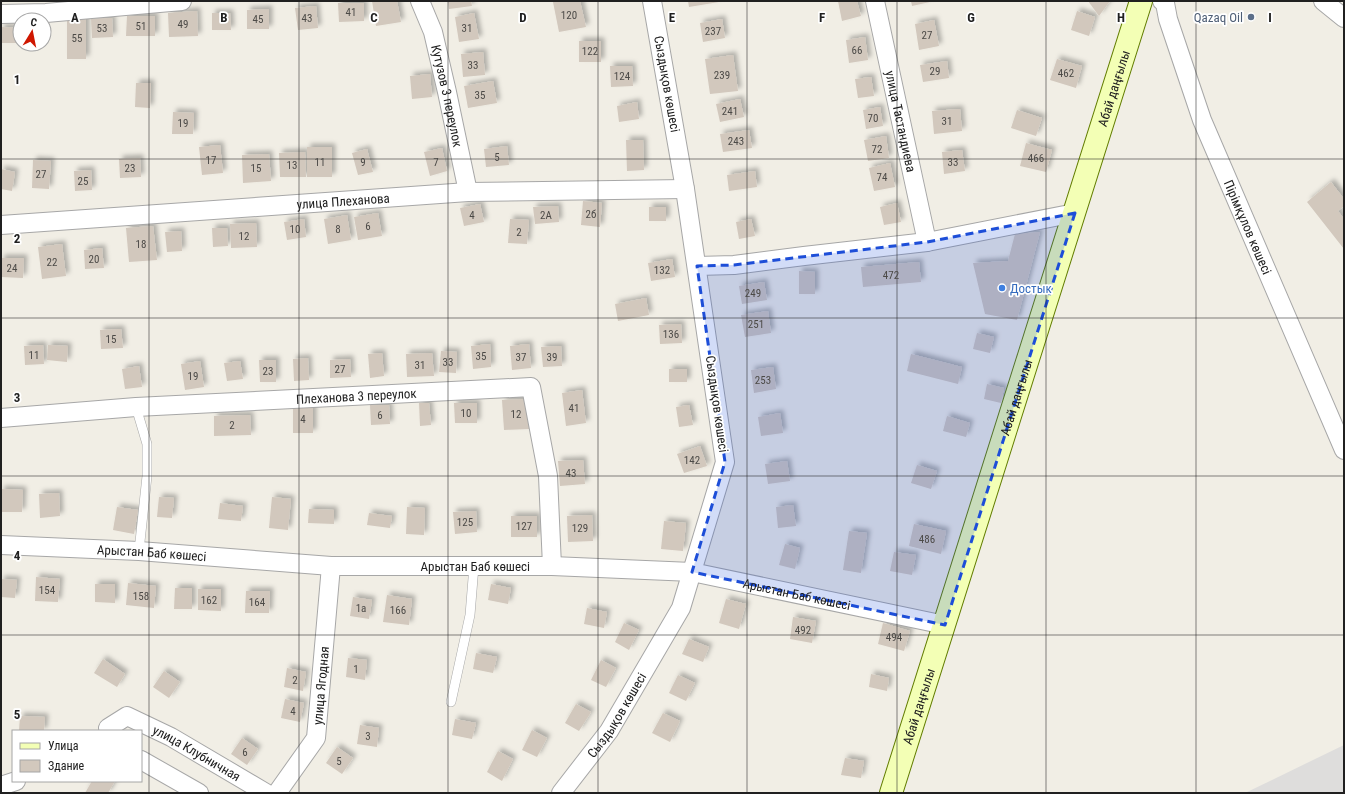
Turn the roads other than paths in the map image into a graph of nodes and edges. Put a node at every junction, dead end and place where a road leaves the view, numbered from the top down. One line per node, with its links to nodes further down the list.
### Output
1 (182, 1): 8 (street)
2 (420, 1): 11 (street, Кутузов 3 переулок)
3 (652, 1): 10 (street, Сыздықов көшесі)
4 (875, 1): 14 (street, улица Тастандиева)
5 (1141, 1): 12 (street, Абай даңғылы)
6 (1323, 1): 9 (street)
7 (1165, 2): 18 (street, Пірімқұлов көшесі)
8 (1, 14)
9 (1344, 18)
10 (685, 189): 11 (street, улица Плеханова); 15 (street, Сыздықов көшесі)
11 (468, 192): 13 (street, улица Плеханова)
12 (1074, 213): 14 (street); 25 (street, Абай даңғылы)
13 (1, 226)
14 (928, 242): 15 (street)
15 (697, 266): 24 (street, Сыздықов көшесі)
16 (136, 407): 17 (street, Плеханова 3 переулок); 20 (lane); 23 (street, Плеханова 3 переулок)
17 (1, 418)
18 (1344, 450)
19 (1, 545): 20 (street, Арыстан Баб көшесі)
20 (140, 552): 21 (street, Арыстан Баб көшесі)
21 (331, 566): 22 (street, Арыстан Баб көшесі); 33 (street, улица Ягодная)
22 (474, 566): 23 (street, Арыстан Баб көшесі); 26 (lane)
23 (552, 566): 24 (street, Арыстан Баб көшесі)
24 (692, 572): 25 (street, Арыстан Баб көшесі); 34 (street, Сыздықов көшесі)
25 (945, 625): 35 (street, Абай даңғылы)
26 (451, 702)
27 (109, 730): 32 (street, улица Клубничная)
28 (142, 761): 31 (street)
29 (13, 782): 30 (street)
30 (1, 786)
31 (199, 793)
32 (266, 793)
33 (277, 793)
34 (561, 793)
35 (891, 793)

